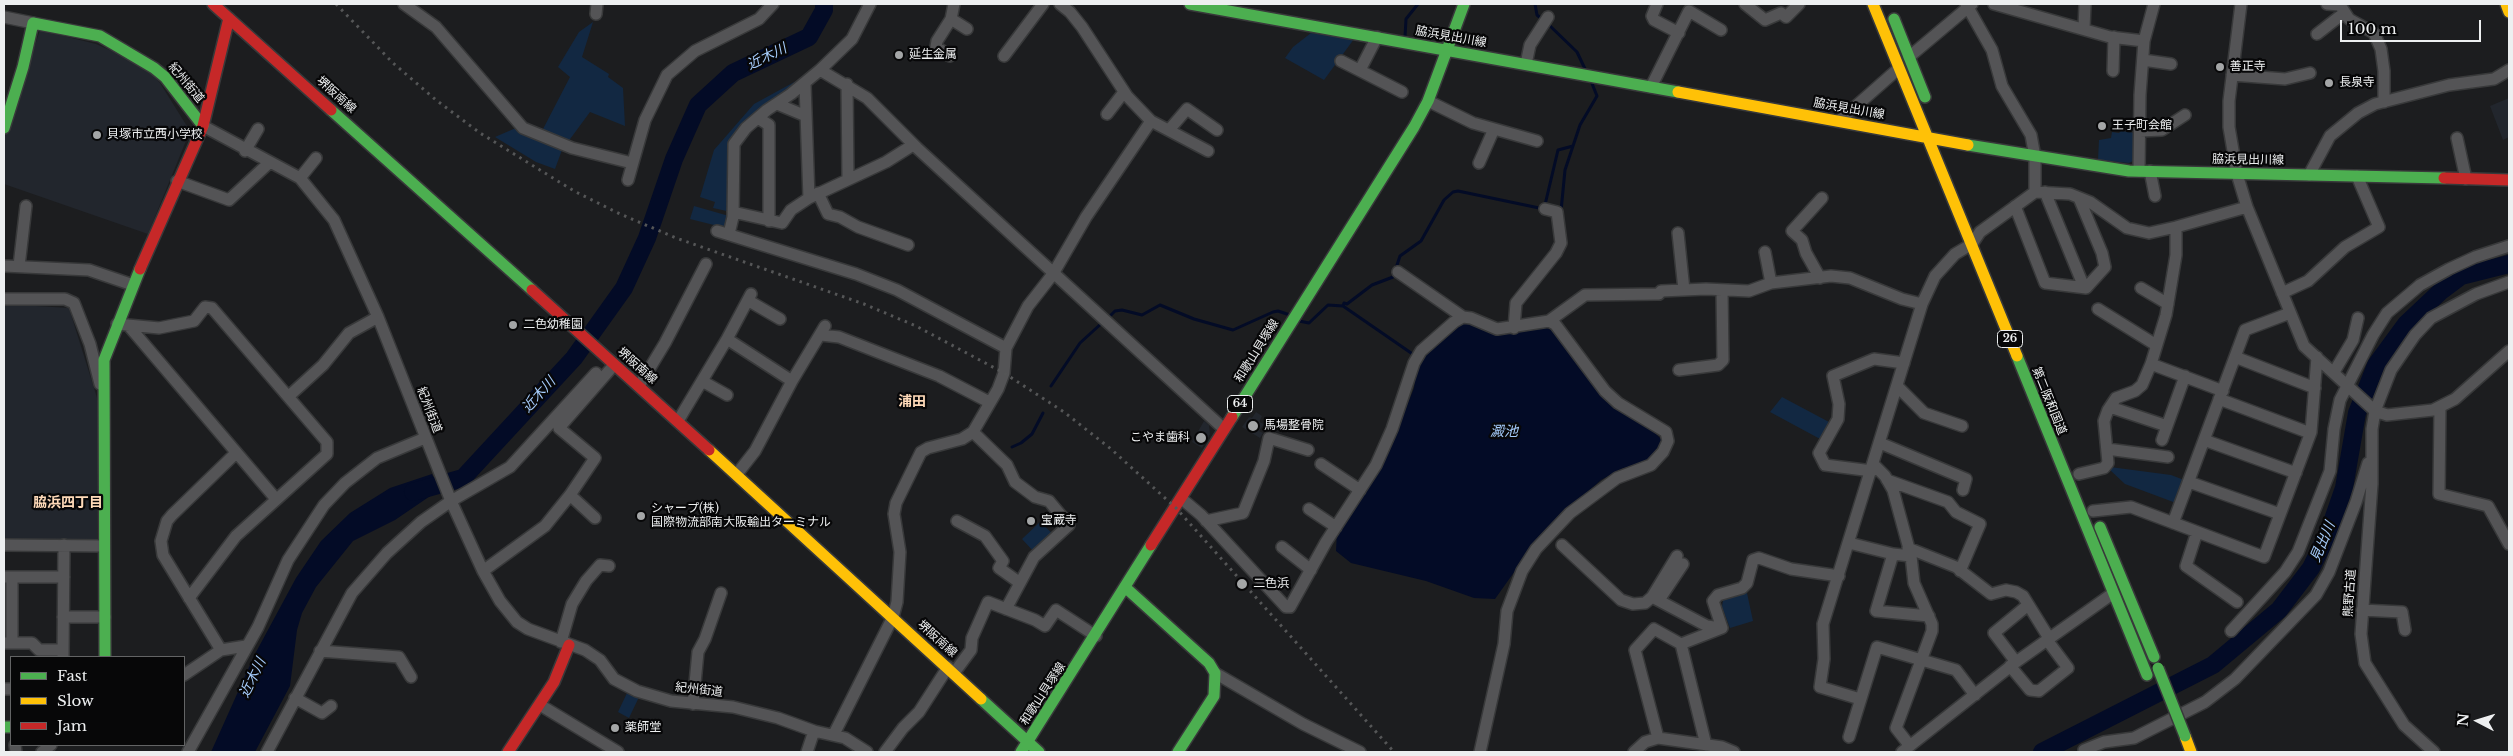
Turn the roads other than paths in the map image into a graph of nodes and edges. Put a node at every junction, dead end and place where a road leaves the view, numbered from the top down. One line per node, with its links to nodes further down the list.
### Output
1 (213, 4): 25 (main road, 堺阪南線)
2 (232, 4): 25 (main road)
3 (404, 4): 86 (street)
4 (772, 4): 86 (street)
5 (870, 4): 47 (street)
6 (954, 4): 28 (street)
7 (1043, 4): 39 (street)
8 (1060, 4): 56 (street)
9 (1190, 4): 36 (main road, 脇浜見出川線)
10 (1464, 4): 38 (main road, 和歌山貝塚線 / 64)
11 (1657, 4): 33 (street)
12 (1745, 4): 13 (street)
13 (1797, 4)
14 (1873, 4): 46 (main road, 第二阪和国道 / 26)
15 (1887, 4): 41 (main road)
16 (1994, 4): 31 (street)
17 (2086, 4): 31 (street)
18 (2154, 4): 37 (street)
19 (2241, 4): 52 (street)
20 (2328, 4): 23 (street)
21 (2506, 4): 24 (main road)
22 (1969, 5): 41 (street); 83 (street)
23 (2342, 7): 34 (street); 59 (street)
24 (2509, 12)
25 (226, 15): 68 (main road); 151 (main road, 堺阪南線)
26 (4, 17): 29 (street, 紀州街道)
27 (1548, 17): 44 (street)
28 (951, 19): 30 (street); 40 (street)
29 (33, 23): 68 (main road, 紀州街道); 69 (main road)
30 (967, 29)
31 (2084, 29): 35 (street)
32 (1721, 30): 33 (street)
33 (1679, 33): 55 (street)
34 (2317, 34)
35 (2114, 37): 37 (street); 50 (street)
36 (1376, 38): 38 (main road, 脇浜見出川線); 48 (street)
37 (2144, 41): 42 (street)
38 (1447, 50): 44 (main road, 脇浜見出川線); 58 (main road, 和歌山貝塚線 / 64)
39 (1004, 51)
40 (950, 56)
41 (1909, 57): 61 (main road)
42 (2143, 60): 45 (street); 74 (street)
43 (1341, 61): 48 (street)
44 (1526, 64): 55 (main road, 脇浜見出川線)
45 (2171, 64)
46 (1898, 69): 67 (street); 76 (main road, 第二阪和国道 / 26)
47 (820, 70): 53 (street); 54 (street)
48 (1360, 70): 57 (street)
49 (2509, 70): 59 (street)
50 (2113, 71)
51 (2310, 73): 52 (street)
52 (2232, 75): 89 (street)
53 (805, 84): 60 (street); 64 (street)
54 (847, 84): 79 (street); 93 (street)
55 (1651, 87): 67 (main road, 脇浜見出川線)
56 (1124, 92): 62 (street); 66 (street)
57 (1402, 92)
58 (1428, 101): 71 (street); 175 (main road, 和歌山貝塚線 / 64)
59 (2384, 102): 90 (street)
60 (776, 104): 64 (street); 65 (street)
61 (1931, 112)
62 (1107, 114)
63 (2185, 115): 74 (street)
64 (806, 116): 99 (street)
65 (758, 118): 107 (street); 108 (street)
66 (1151, 121): 72 (street); 123 (street)
67 (1840, 121): 76 (main road, 脇浜見出川線)
68 (202, 126): 80 (street, 紀州街道); 97 (main road)
69 (4, 128)
70 (258, 129): 80 (street)
71 (1494, 129): 78 (street); 87 (street)
72 (1169, 130): 73 (street); 81 (street)
73 (1217, 130)
74 (2140, 131): 88 (street)
75 (1940, 135): 76 (main road, 脇浜見出川線); 82 (main road); 83 (main road, 脇浜見出川線)
76 (1928, 137): 115 (main road, 第二阪和国道 / 26)
77 (2457, 138): 94 (street)
78 (1537, 140)
79 (913, 145): 93 (street); 123 (street)
80 (245, 151): 85 (street, 紀州街道)
81 (1208, 151)
82 (1947, 152)
83 (2035, 157): 88 (main road, 脇浜見出川線); 98 (street)
84 (316, 158): 92 (street)
85 (270, 162): 92 (street, 紀州街道); 97 (street)
86 (632, 163): 95 (street)
87 (1479, 163)
88 (2144, 171): 89 (main road, 脇浜見出川線); 100 (street)
89 (2237, 174): 90 (main road, 脇浜見出川線); 105 (street)
90 (2309, 175): 91 (main road, 脇浜見出川線)
91 (2357, 176): 94 (main road, 脇浜見出川線); 132 (street)
92 (300, 178): 138 (street, 紀州街道)
93 (848, 179): 99 (street)
94 (2466, 179): 96 (main road, 脇浜見出川線)
95 (628, 180)
96 (2509, 180)
97 (177, 182): 127 (main road)
98 (2040, 192): 102 (street); 104 (street); 128 (street)
99 (813, 195): 108 (street); 114 (street)
100 (2155, 196)
101 (1822, 198): 124 (street)
102 (2079, 198): 110 (street); 128 (street)
103 (26, 206): 121 (street)
104 (2015, 206): 109 (street); 128 (street)
105 (2246, 207): 110 (street); 132 (street)
106 (1545, 209): 144 (street)
107 (733, 212): 108 (street); 113 (street)
108 (769, 221)
109 (1978, 227): 115 (street); 117 (main road)
110 (2176, 228): 135 (street)
111 (717, 231): 113 (street)
112 (1678, 233): 130 (street)
113 (729, 234): 147 (street)
114 (908, 244)
115 (1972, 244): 134 (street); 229 (main road, 第二阪和国道 / 26)
116 (2509, 246): 160 (street)
117 (1987, 249)
118 (1765, 252): 126 (street)
119 (706, 264): 161 (street)
120 (4, 266): 121 (street)
121 (19, 266): 127 (street)
122 (1398, 272): 139 (street)
123 (1053, 274): 147 (street); 175 (street)
124 (1820, 278): 126 (street); 134 (street)
125 (2509, 282): 171 (street, 熊野古道)
126 (1771, 284): 131 (street)
127 (133, 285): 143 (main road)
128 (2084, 287)
129 (2140, 288): 135 (street)
130 (1684, 290): 131 (street); 142 (street)
131 (1722, 290): 154 (street)
132 (2282, 292): 137 (street)
133 (4, 299): 164 (street)
134 (1922, 304): 152 (street)
135 (2168, 304): 146 (street)
136 (2098, 309): 146 (street)
137 (2290, 313): 149 (street); 150 (street)
138 (378, 317): 166 (street); 179 (street, 紀州街道)
139 (1463, 317): 144 (street); 194 (street)
140 (2358, 318): 156 (street)
141 (780, 319): 145 (street)
142 (1549, 321): 144 (street); 287 (street)
143 (122, 324): 164 (main road); 166 (street); 185 (street)
144 (1514, 328)
145 (727, 339): 158 (street); 159 (street)
146 (2156, 345): 153 (street)
147 (1006, 348): 168 (street)
148 (2509, 351): 170 (street)
149 (2235, 357): 163 (street); 165 (street)
150 (2317, 357): 156 (street); 163 (street)
151 (610, 361): 161 (main road, 堺阪南線); 196 (street)
152 (1904, 364): 162 (street); 188 (street)
153 (2151, 364): 157 (street); 169 (street)
154 (1679, 370)
155 (596, 372): 199 (street)
156 (2334, 372): 160 (street)
157 (2185, 376): 165 (street); 174 (street)
158 (702, 381): 167 (street); 172 (street)
159 (792, 381): 168 (street); 190 (street)
160 (2349, 385): 171 (street); 241 (street)
161 (639, 386): 172 (main road, 堺阪南線)
162 (1898, 386): 173 (street); 182 (street)
163 (2315, 388): 178 (street)
164 (103, 395): 214 (main road)
165 (2221, 395): 178 (street); 181 (street)
166 (289, 396): 197 (street)
167 (727, 396)
168 (989, 402): 177 (street)
169 (2110, 406): 174 (street); 183 (street)
170 (2440, 406): 171 (street); 210 (street)
171 (2375, 410): 176 (street, 熊野古道)
172 (678, 421): 190 (main road, 堺阪南線)
173 (1962, 426)
174 (2167, 426): 180 (street)
175 (1224, 429): 198 (main road, 和歌山貝塚線 / 64)
176 (2372, 429): 235 (street, 熊野古道); 275 (street)
177 (973, 432): 226 (street); 239 (street)
178 (2310, 433): 189 (street)
179 (426, 440): 199 (street, 紀州街道); 248 (street)
180 (2162, 440)
181 (2204, 440): 189 (street); 193 (street)
182 (1880, 443): 188 (street); 195 (street)
183 (2107, 448): 186 (street); 191 (street)
184 (1308, 450): 205 (street)
185 (236, 453): 197 (street); 230 (street)
186 (2168, 457)
187 (1321, 464): 194 (street)
188 (1873, 468): 192 (street); 209 (street)
189 (2296, 473): 202 (street)
190 (737, 474): 239 (main road, 堺阪南線)
191 (2079, 474)
192 (1887, 480): 216 (street); 222 (street)
193 (2188, 482): 202 (street); 206 (street)
194 (1360, 490): 207 (street)
195 (1963, 490)
196 (570, 494): 203 (street); 221 (street)
197 (276, 499): 230 (street)
198 (1182, 499): 205 (street); 227 (main road, 和歌山貝塚線 / 64)
199 (450, 500): 221 (street, 紀州街道); 250 (street)
200 (2091, 507): 206 (street); 290 (main road, bridge)
201 (1309, 510): 207 (street)
202 (2280, 514): 208 (street)
203 (595, 518)
204 (957, 521): 226 (street)
205 (1206, 521): 220 (street)
206 (2173, 523): 208 (street)
207 (1336, 527): 220 (street)
208 (2198, 532): 232 (street)
209 (1849, 543): 217 (street); 223 (street)
210 (2509, 544)
211 (4, 545): 212 (street)
212 (64, 545): 214 (street); 225 (street)
213 (1562, 545): 231 (street)
214 (104, 546): 238 (main road)
215 (1282, 547): 220 (street)
216 (1910, 552): 217 (street); 222 (street); 236 (street)
217 (1893, 554): 236 (street)
218 (1680, 560): 231 (street)
219 (609, 566): 246 (street)
220 (1310, 570)
221 (482, 571): 246 (street, 紀州街道)
222 (1960, 571): 233 (street)
223 (1839, 576): 240 (street); 262 (street)
224 (8, 577): 225 (street); 245 (street)
225 (64, 577): 237 (street)
226 (1020, 584): 234 (street)
227 (1126, 588): 243 (main road, 和歌山貝塚線 / 64); 256 (main road)
228 (721, 593): 263 (street)
229 (2112, 594): 244 (street); 259 (main road, 第二阪和国道 / 26)
230 (189, 598): 249 (street)
231 (1655, 598): 240 (street)
232 (2237, 602)
233 (2028, 605): 244 (street); 254 (street)
234 (1006, 609): 243 (street); 255 (street)
235 (2362, 610): 242 (street); 291 (street, 熊野古道)
236 (1929, 616): 253 (street)
237 (63, 617): 238 (street); 251 (street)
238 (104, 617): 252 (main road)
239 (893, 617): 255 (main road, 堺阪南線); 269 (street)
240 (1722, 628): 247 (street)
241 (2231, 630)
242 (2405, 630)
243 (1096, 636): 272 (main road, 和歌山貝塚線 / 64)
244 (2048, 639): 254 (street); 254 (street)
245 (8, 643): 251 (street)
246 (565, 644): 263 (street, 紀州街道); 264 (main road)
247 (1681, 644): 271 (street); 273 (street)
248 (246, 646): 249 (street); 276 (street)
249 (221, 650): 257 (street)
250 (320, 651): 258 (street); 261 (street)
251 (63, 653)
252 (105, 656)
253 (1920, 660): 260 (street); 262 (street); 274 (street)
254 (2013, 664): 260 (street)
255 (951, 670): 272 (main road, 堺阪南線); 282 (street)
256 (1216, 673): 285 (main road); 286 (street)
257 (185, 674)
258 (411, 677)
259 (2148, 680)
260 (1975, 694): 274 (street)
261 (295, 698): 265 (street); 277 (street)
262 (1860, 699): 270 (street)
263 (693, 704): 268 (street, 紀州街道)
264 (540, 705): 278 (main road); 279 (street)
265 (331, 706)
266 (2161, 712): 267 (main road)
267 (2168, 730)
268 (814, 731): 269 (street, 紀州街道); 280 (street)
269 (834, 734): 281 (street, 紀州街道)
270 (1849, 737)
271 (1658, 738): 273 (street); 288 (street)
272 (1028, 741): 283 (main road, 和歌山貝塚線 / 64); 284 (main road, 堺阪南線)
273 (1706, 745): 289 (street)
274 (1906, 749)
275 (2084, 750)
276 (188, 752)
277 (267, 752)
278 (508, 752)
279 (618, 752)
280 (807, 752)
281 (867, 752)
282 (885, 752)
283 (1021, 752)
284 (1039, 752)
285 (1178, 752)
286 (1360, 752)
287 (1480, 752)
288 (1634, 752)
289 (1734, 752)
290 (2191, 752)
291 (2434, 752)

